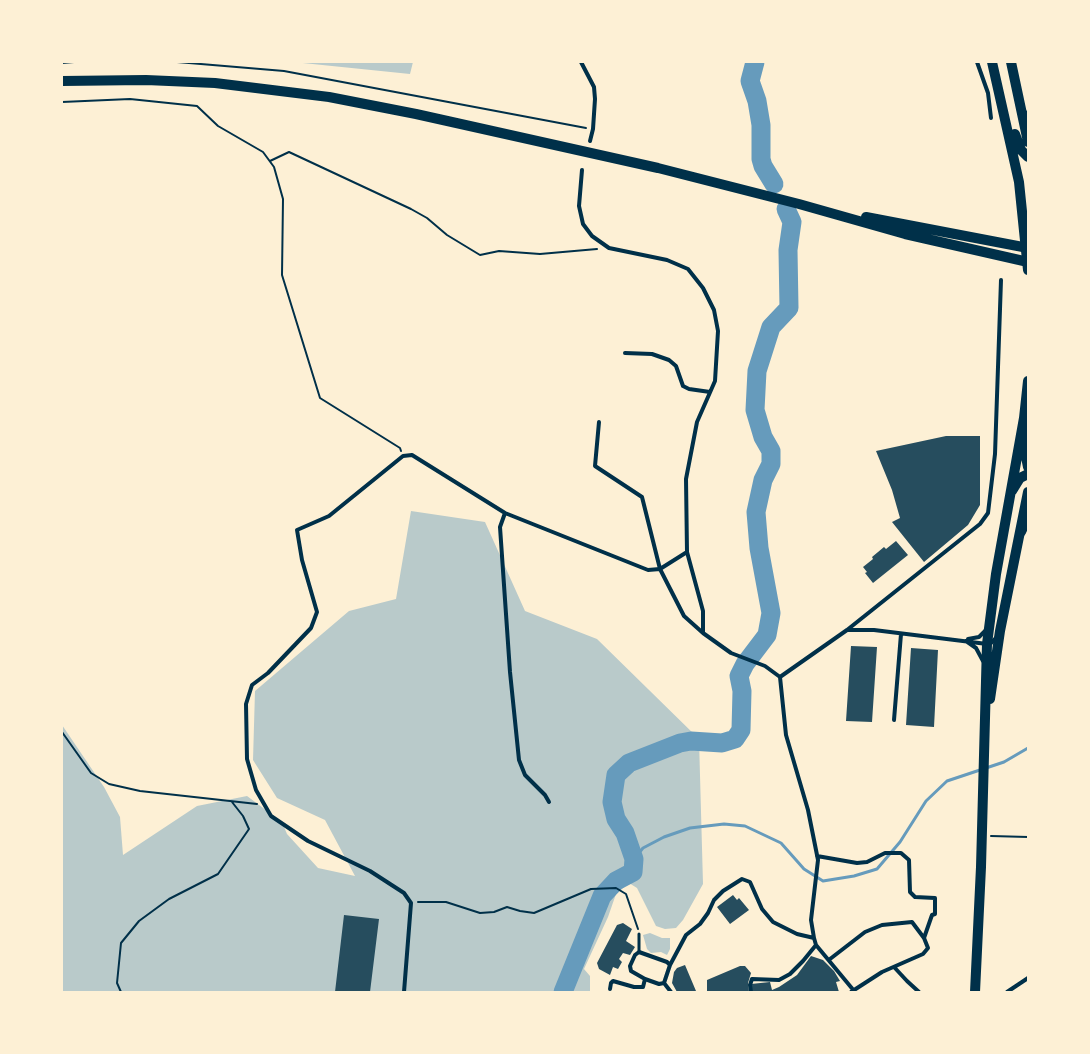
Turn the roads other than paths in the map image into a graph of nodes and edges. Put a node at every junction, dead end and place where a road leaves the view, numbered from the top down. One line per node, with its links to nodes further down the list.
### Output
1 (581, 62): 9 (street)
2 (977, 62): 7 (street)
3 (992, 62): 6 (main road)
4 (1011, 62): 8 (main road)
5 (62, 81): 15 (main road)
6 (997, 88): 11 (main road); 14 (main road)
7 (991, 118)
8 (1025, 118): 10 (main road)
9 (590, 141)
10 (1028, 142)
11 (1028, 157)
12 (1028, 162): 14 (main road)
13 (582, 170): 22 (street)
14 (1019, 182): 18 (main road)
15 (799, 204): 16 (main road); 17 (main road)
16 (1028, 248)
17 (1028, 262)
18 (1028, 270)
19 (1001, 280): 35 (street)
20 (625, 352): 22 (street)
21 (1028, 387): 28 (main road)
22 (710, 392): 32 (street)
23 (599, 422): 33 (street)
24 (1028, 432): 25 (main road)
25 (1028, 467)
26 (1028, 474): 28 (main road)
27 (1028, 492): 31 (main road)
28 (1009, 497): 34 (main road)
29 (505, 513): 33 (street); 46 (street); 60 (street)
30 (1028, 517): 31 (main road)
31 (1021, 532): 36 (main road)
32 (687, 552): 33 (street); 37 (street)
33 (660, 569): 37 (street)
34 (989, 621): 39 (street); 40 (main road)
35 (847, 630): 38 (street); 42 (street)
36 (1000, 631): 40 (street); 43 (main road)
37 (702, 633): 42 (street)
38 (901, 634): 39 (street); 44 (street)
39 (964, 640): 40 (street); 41 (street)
40 (987, 644): 41 (main road); 43 (street)
41 (986, 671): 45 (main road)
42 (780, 677): 47 (street)
43 (992, 687): 45 (main road)
44 (894, 720)
45 (985, 733): 65 (main road)
46 (549, 802)
47 (817, 856): 49 (street); 50 (street)
48 (639, 934): 52 (lane)
49 (814, 938): 51 (street); 54 (street)
50 (924, 938): 53 (street); 55 (street)
51 (816, 945): 53 (street); 62 (street)
52 (639, 952): 54 (street); 57 (street)
53 (830, 959): 63 (street)
54 (670, 965): 58 (street)
55 (894, 967): 63 (street); 64 (street)
56 (1028, 978): 66 (street)
57 (645, 979): 58 (street); 59 (street)
58 (664, 983): 61 (street)
59 (610, 989)
60 (404, 992)
61 (671, 992)
62 (751, 992)
63 (853, 992)
64 (919, 992)
65 (975, 992)
66 (1007, 992)

